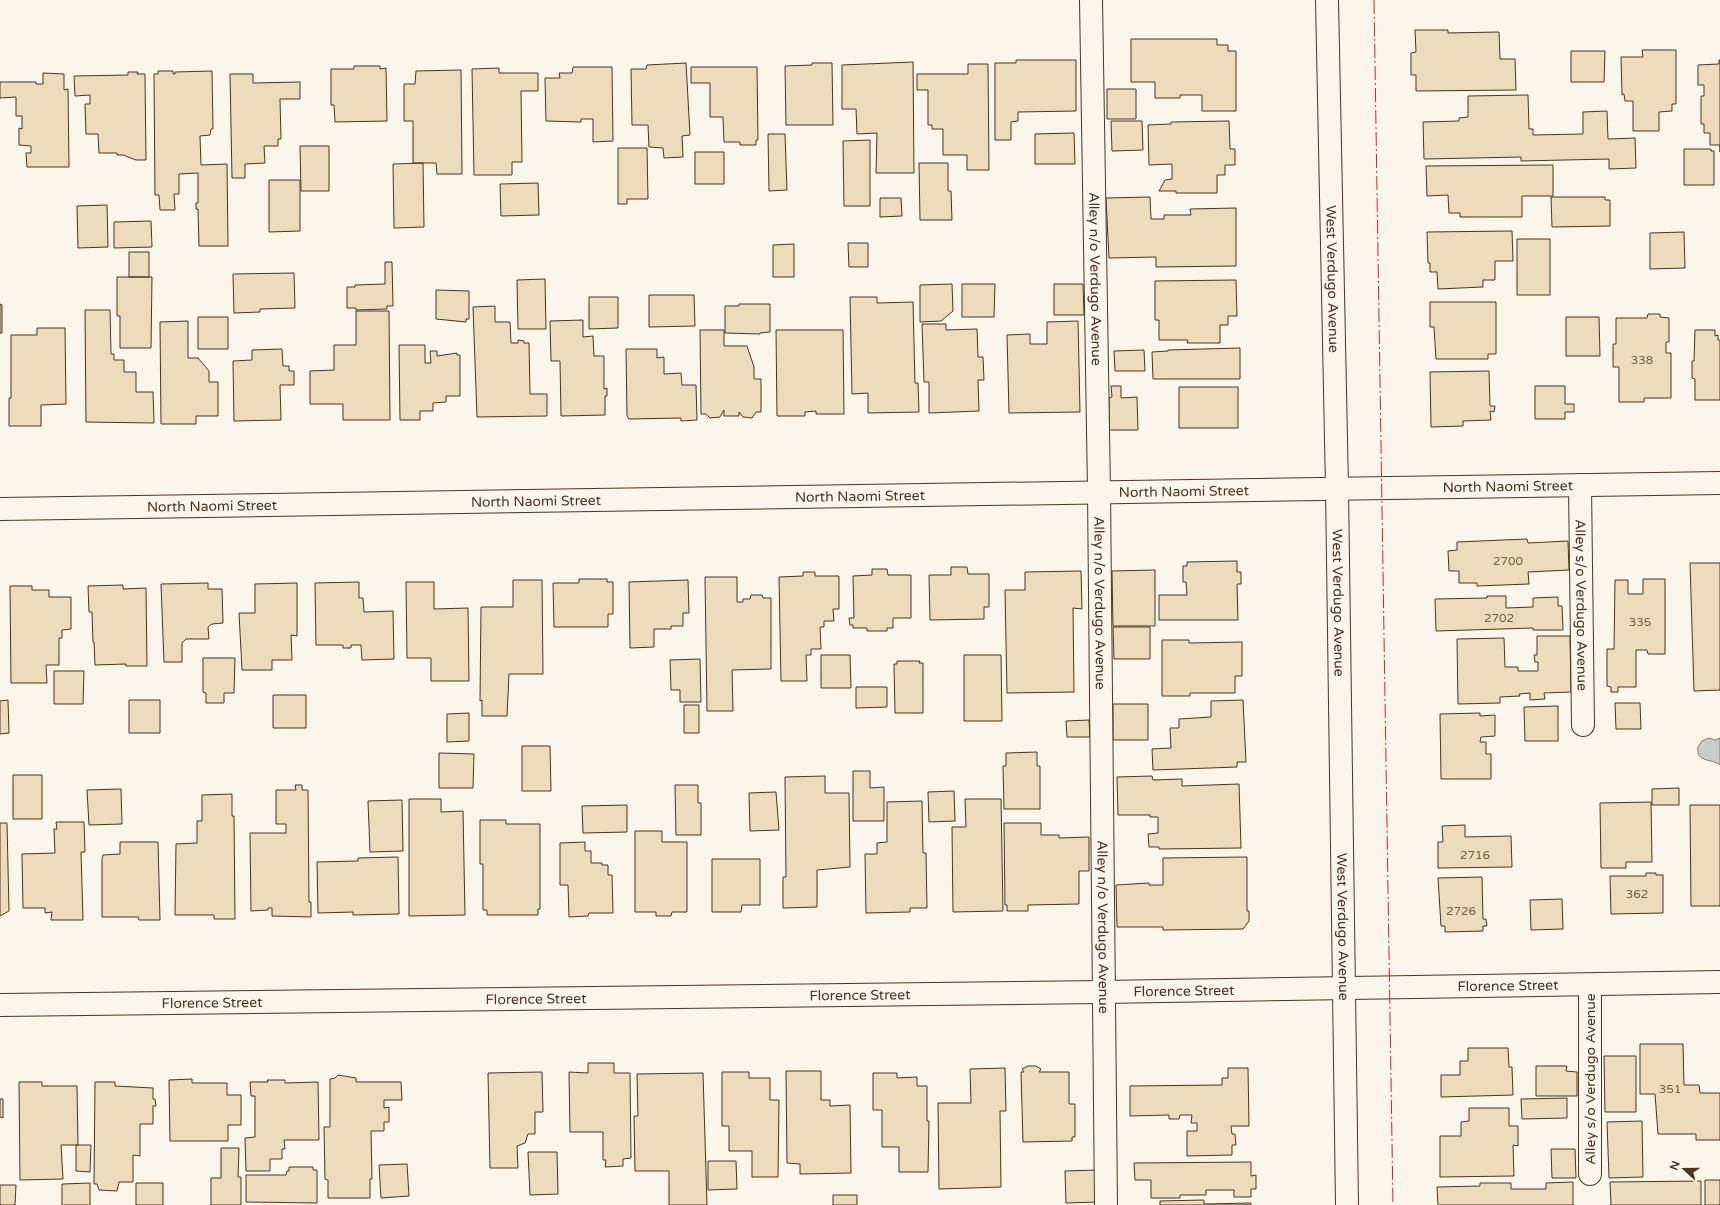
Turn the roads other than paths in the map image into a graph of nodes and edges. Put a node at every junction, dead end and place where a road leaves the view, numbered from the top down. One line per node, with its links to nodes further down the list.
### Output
1 (1091, 0): 6 (street, Alley n/o Verdugo Avenue)
2 (1326, 0): 5 (street, West Verdugo Avenue)
3 (1720, 483): 4 (street, North Naomi Street)
4 (1580, 485): 5 (street, North Naomi Street); 8 (street, Alley s/o Verdugo Avenue)
5 (1337, 488): 6 (street, North Naomi Street); 11 (street, West Verdugo Avenue)
6 (1099, 491): 7 (street, North Naomi Street); 12 (street, Alley n/o Verdugo Avenue)
7 (0, 509)
8 (1583, 725)
9 (1720, 982): 10 (street, Florence Street)
10 (1590, 985): 11 (street, Florence Street); 14 (street, Alley s/o Verdugo Avenue)
11 (1344, 988): 12 (street, Florence Street); 16 (street, West Verdugo Avenue)
12 (1103, 992): 13 (street, Florence Street); 15 (street, Alley n/o Verdugo Avenue)
13 (0, 1005)
14 (1590, 1174)
15 (1106, 1205)
16 (1347, 1205)

